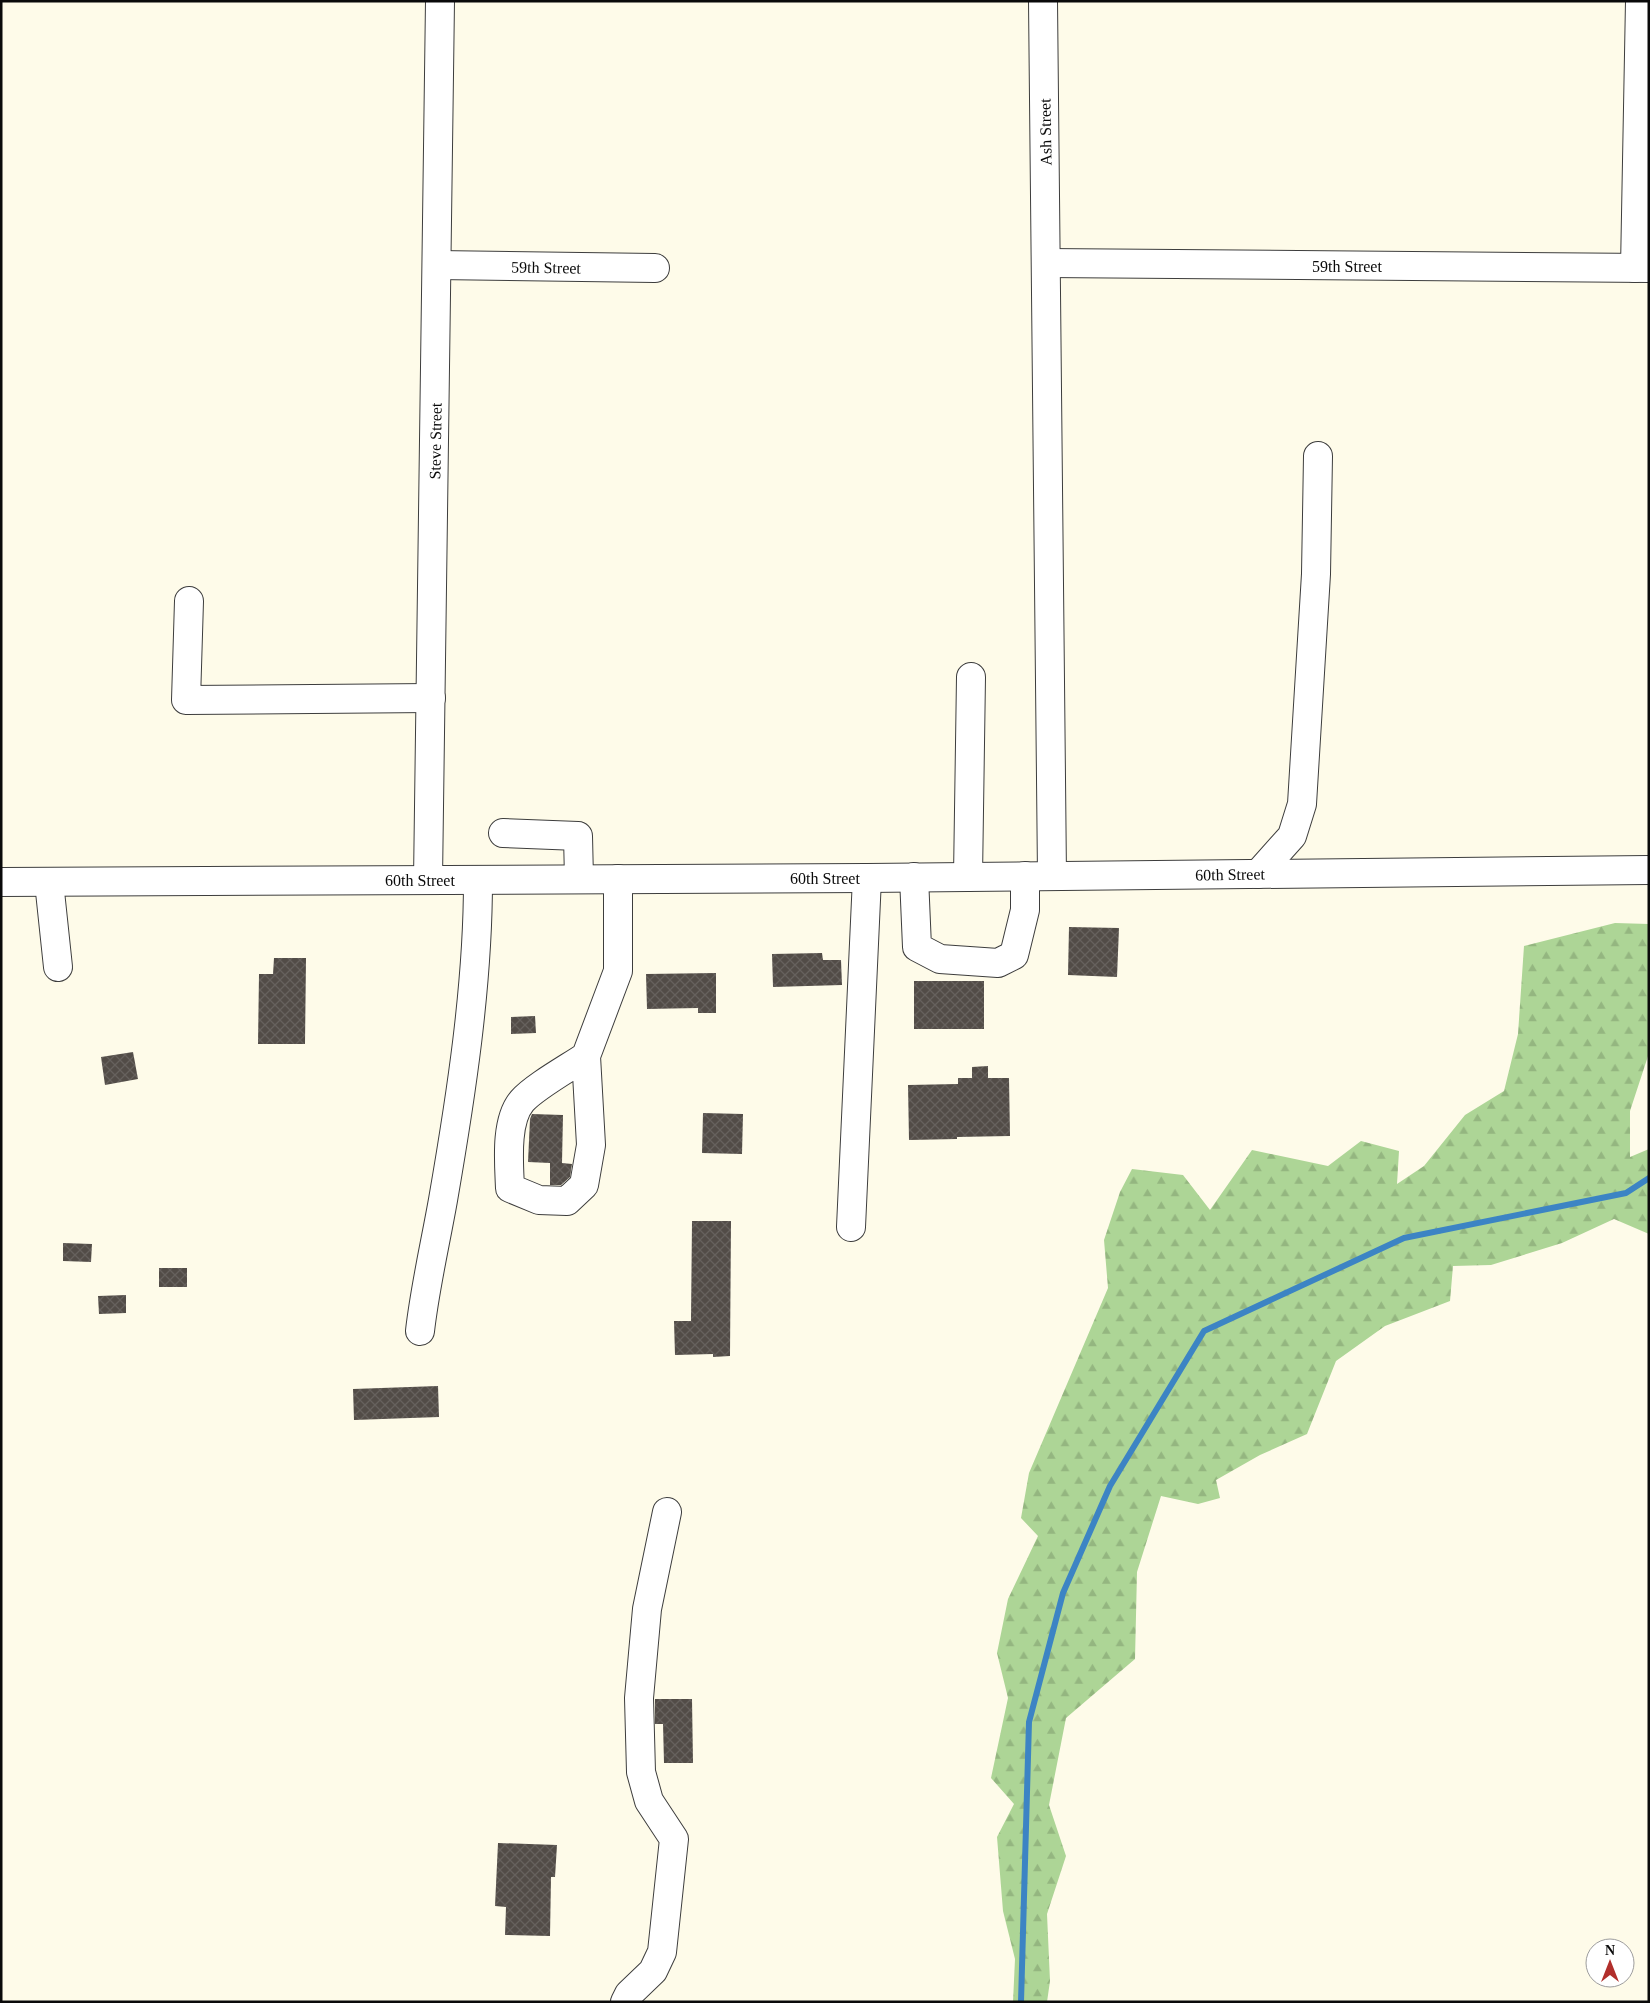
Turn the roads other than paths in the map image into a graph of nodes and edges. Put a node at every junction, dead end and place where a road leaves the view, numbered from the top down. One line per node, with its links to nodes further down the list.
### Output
1 (440, 1): 5 (street, Steve Street)
2 (1043, 1): 4 (street, Ash Street)
3 (1640, 1): 7 (street)
4 (1046, 263): 7 (street, 59th Street); 16 (street, Ash Street)
5 (437, 266): 6 (street, 59th Street); 11 (street, Steve Street)
6 (655, 268)
7 (1642, 268)
8 (1318, 456): 14 (street)
9 (189, 601): 11 (street)
10 (971, 677): 18 (street)
11 (431, 698): 22 (street, Steve Street)
12 (503, 833): 20 (street)
13 (1649, 870): 14 (street, 60th Street)
14 (1258, 874): 16 (street, 60th Street)
15 (1024, 876): 16 (street, 60th Street); 17 (street); 18 (street, 60th Street)
16 (1052, 876)
17 (914, 877): 18 (street, 60th Street); 19 (street, 60th Street)
18 (968, 877)
19 (867, 878): 21 (street, 60th Street); 28 (street)
20 (579, 879): 21 (street, 60th Street); 23 (street, 60th Street)
21 (618, 879): 27 (street)
22 (428, 880): 23 (street, 60th Street); 25 (street, 60th Street)
23 (478, 880): 29 (street)
24 (1, 882): 25 (street, 60th Street)
25 (49, 882): 26 (street)
26 (58, 967)
27 (586, 1056): 27 (street)
28 (851, 1227)
29 (420, 1331)
30 (667, 1512): 31 (street)
31 (625, 2002)

